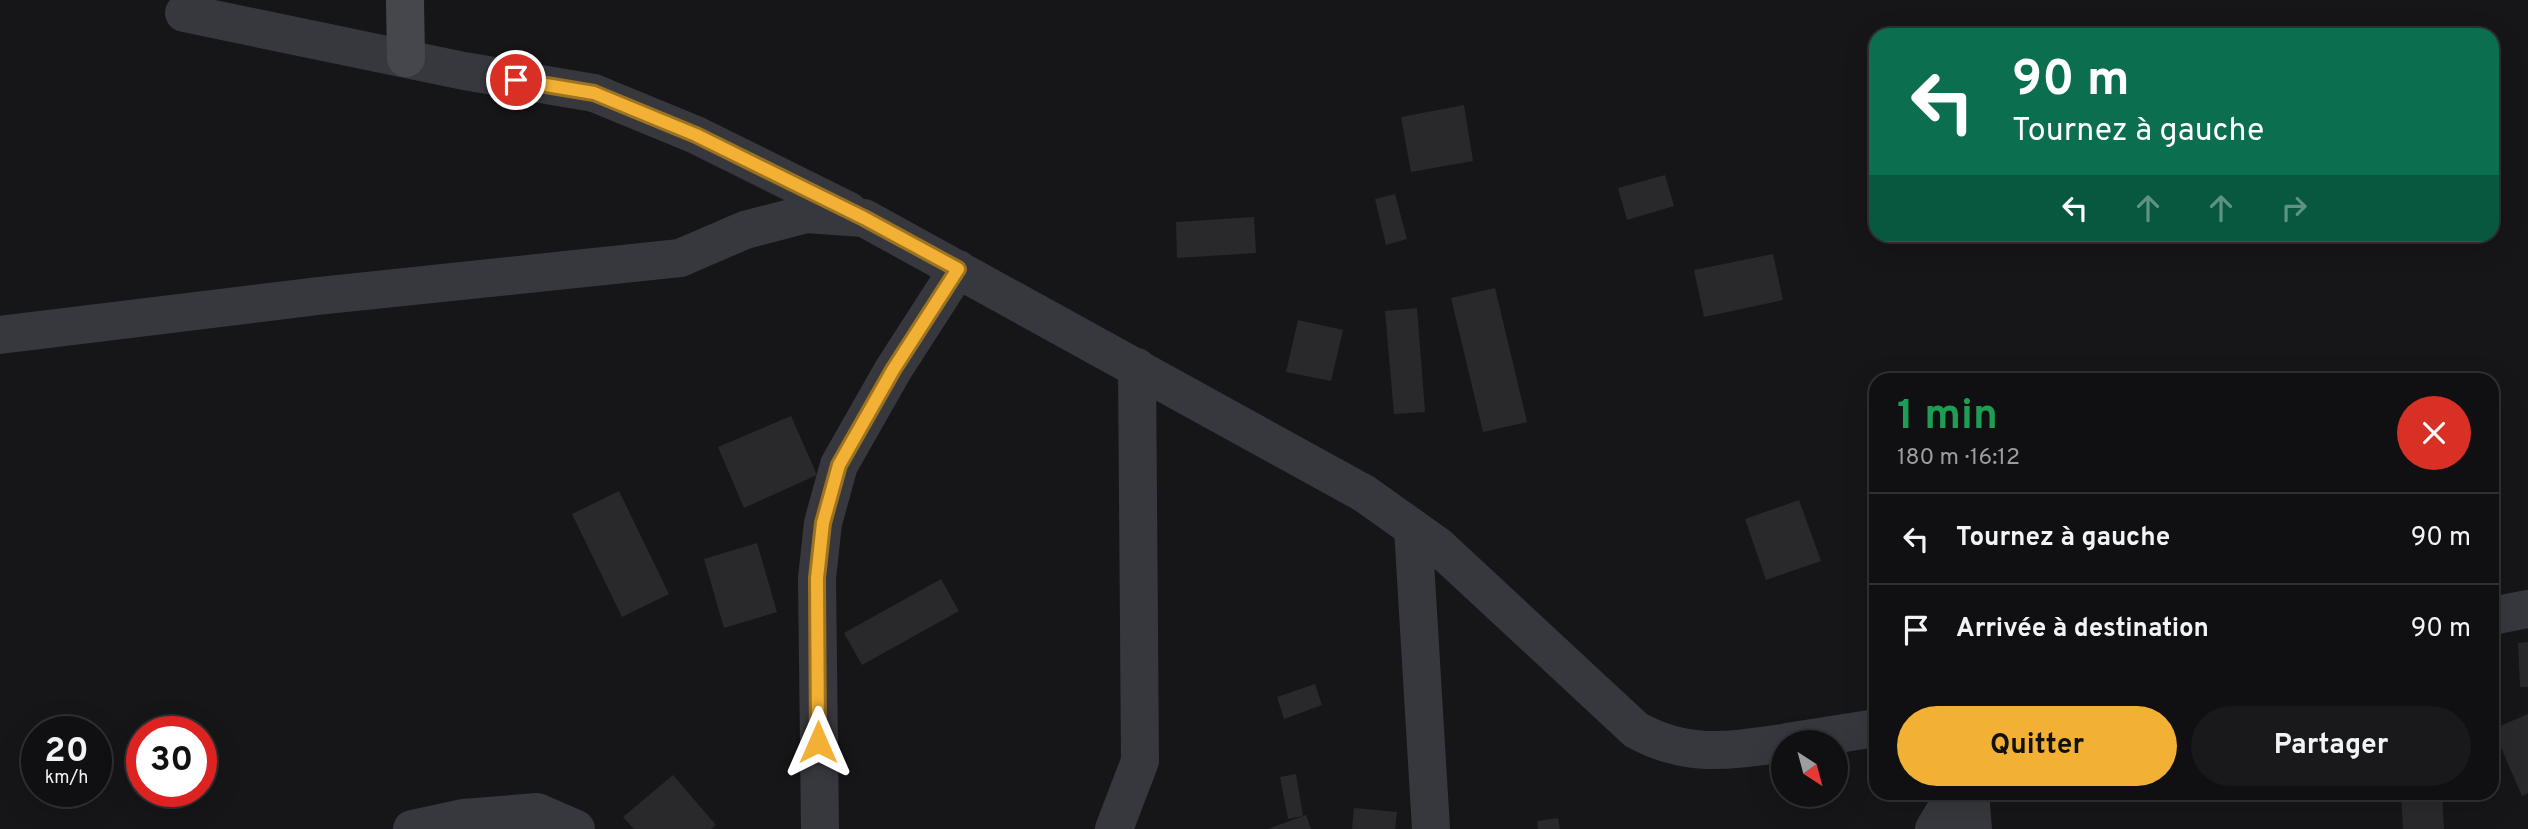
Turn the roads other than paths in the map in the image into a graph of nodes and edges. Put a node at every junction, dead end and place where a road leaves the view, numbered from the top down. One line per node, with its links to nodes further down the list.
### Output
1 (405, 0): 3 (street)
2 (184, 13): 3 (street)
3 (406, 58): 4 (street)
4 (864, 218): 5 (street); 6 (street)
5 (958, 269): 7 (street); 18 (street)
6 (0, 335)
7 (1137, 367): 8 (street); 19 (street)
8 (1413, 528): 13 (street); 20 (street)
9 (2528, 609): 10 (street)
10 (2499, 615)
11 (1869, 729): 12 (street)
12 (1848, 732)
13 (1771, 744)
14 (1951, 800): 21 (street)
15 (1971, 800): 22 (street)
16 (412, 829): 17 (street)
17 (576, 829)
18 (820, 829)
19 (1114, 829)
20 (1431, 829)
21 (1934, 829)
22 (1973, 829)

